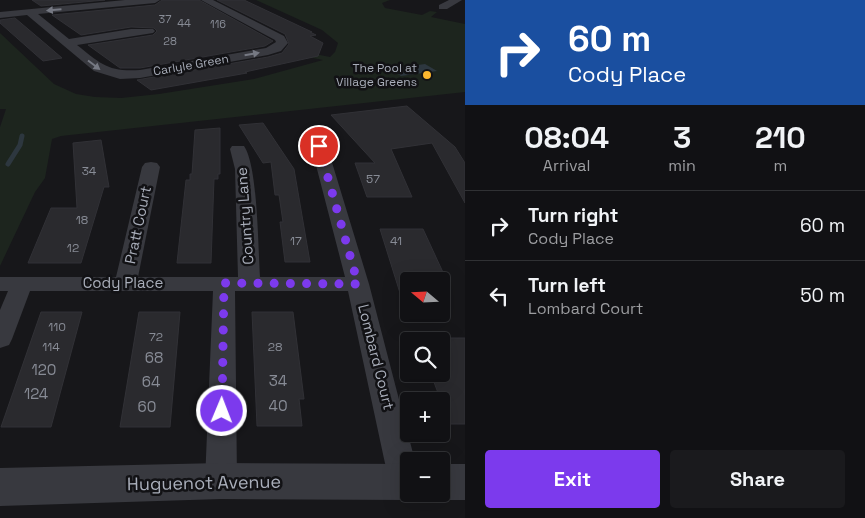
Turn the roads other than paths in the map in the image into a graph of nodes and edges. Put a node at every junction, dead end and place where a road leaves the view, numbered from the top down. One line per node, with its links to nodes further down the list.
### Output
1 (155, 0): 5 (street, one-way to 5)
2 (206, 0): 8 (street, Carlyle Green, one-way to 2)
3 (456, 0): 4 (street)
4 (443, 7)
5 (29, 12): 6 (street); 8 (street, Carlyle Green)
6 (0, 15)
7 (149, 31): 8 (street)
8 (67, 43)
9 (319, 146): 15 (street, Lombard Court)
10 (238, 149): 13 (street, Country Lane)
11 (151, 167): 12 (street, Pratt Court)
12 (126, 283): 13 (street, Cody Place); 14 (street, Cody Place)
13 (236, 283): 15 (street, Cody Place); 18 (street)
14 (11, 284): 16 (street, Cody Place)
15 (358, 284): 17 (street, Lombard Court)
16 (0, 339)
17 (409, 452)
18 (221, 481): 19 (street, Huguenot Avenue); 22 (street, Huguenot Avenue)
19 (400, 482)
20 (450, 482): 21 (street, Huguenot Avenue)
21 (465, 482)
22 (0, 487)

